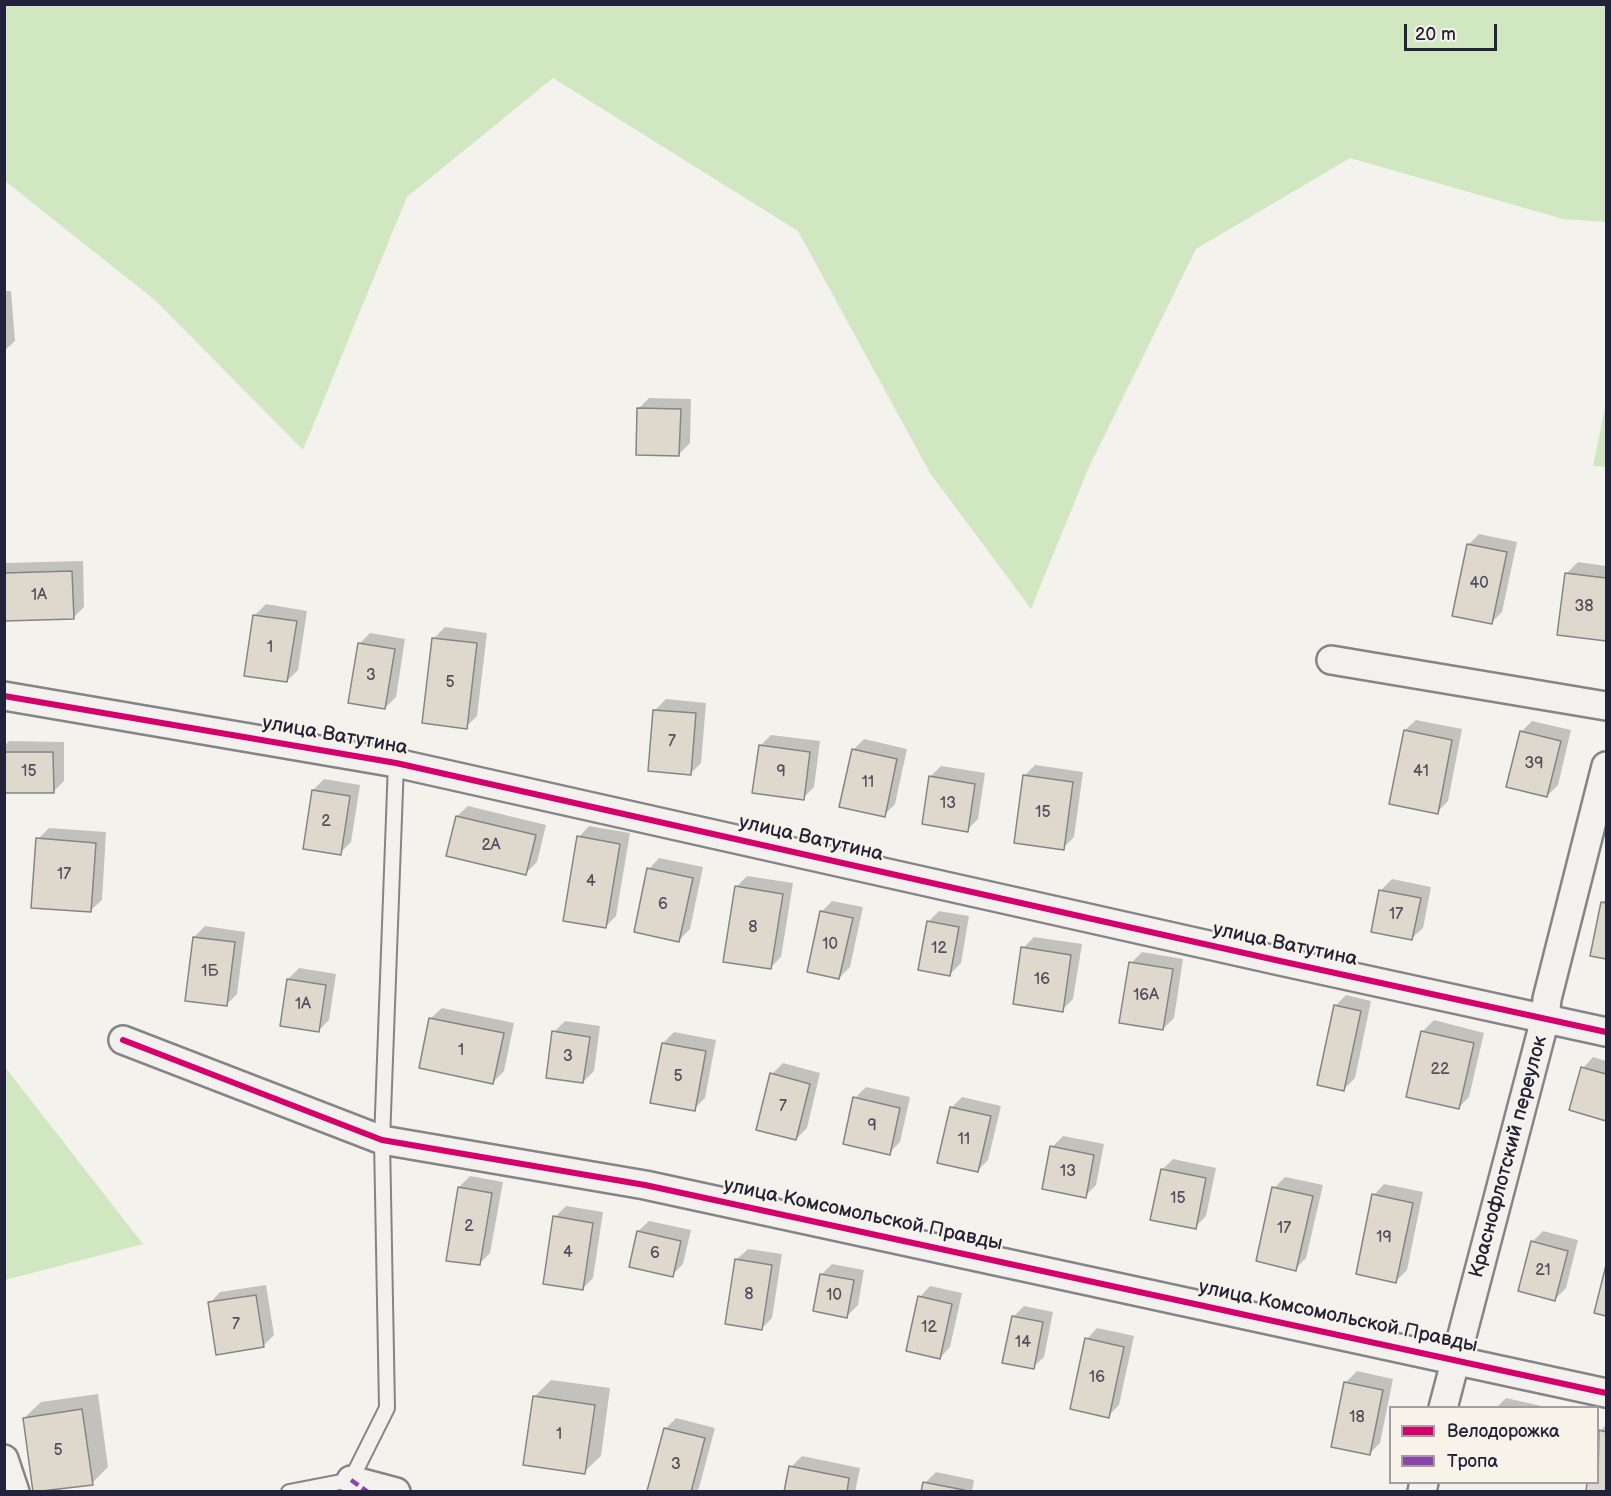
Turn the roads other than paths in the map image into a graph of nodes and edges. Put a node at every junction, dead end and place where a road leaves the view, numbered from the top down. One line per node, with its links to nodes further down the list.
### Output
1 (1331, 660): 3 (street)
2 (4, 696): 4 (street, улица Ватутина)
3 (1606, 706)
4 (396, 763): 6 (street, улица Ватутина); 9 (lane)
5 (1606, 766): 6 (street, Краснофлотский переулок)
6 (1545, 1019): 7 (street, улица Ватутина); 10 (street, Краснофлотский переулок)
7 (1606, 1032)
8 (123, 1040): 9 (street, улица Комсомольской Правды)
9 (382, 1140): 10 (street, улица Комсомольской Правды); 14 (lane)
10 (1455, 1359): 11 (street, улица Комсомольской Правды); 12 (street, Краснофлотский переулок)
11 (1606, 1393)
12 (1443, 1406)
13 (4, 1459): 15 (street)
14 (351, 1480): 16 (lane); 17 (street)
15 (15, 1491)
16 (289, 1491)
17 (396, 1491)

